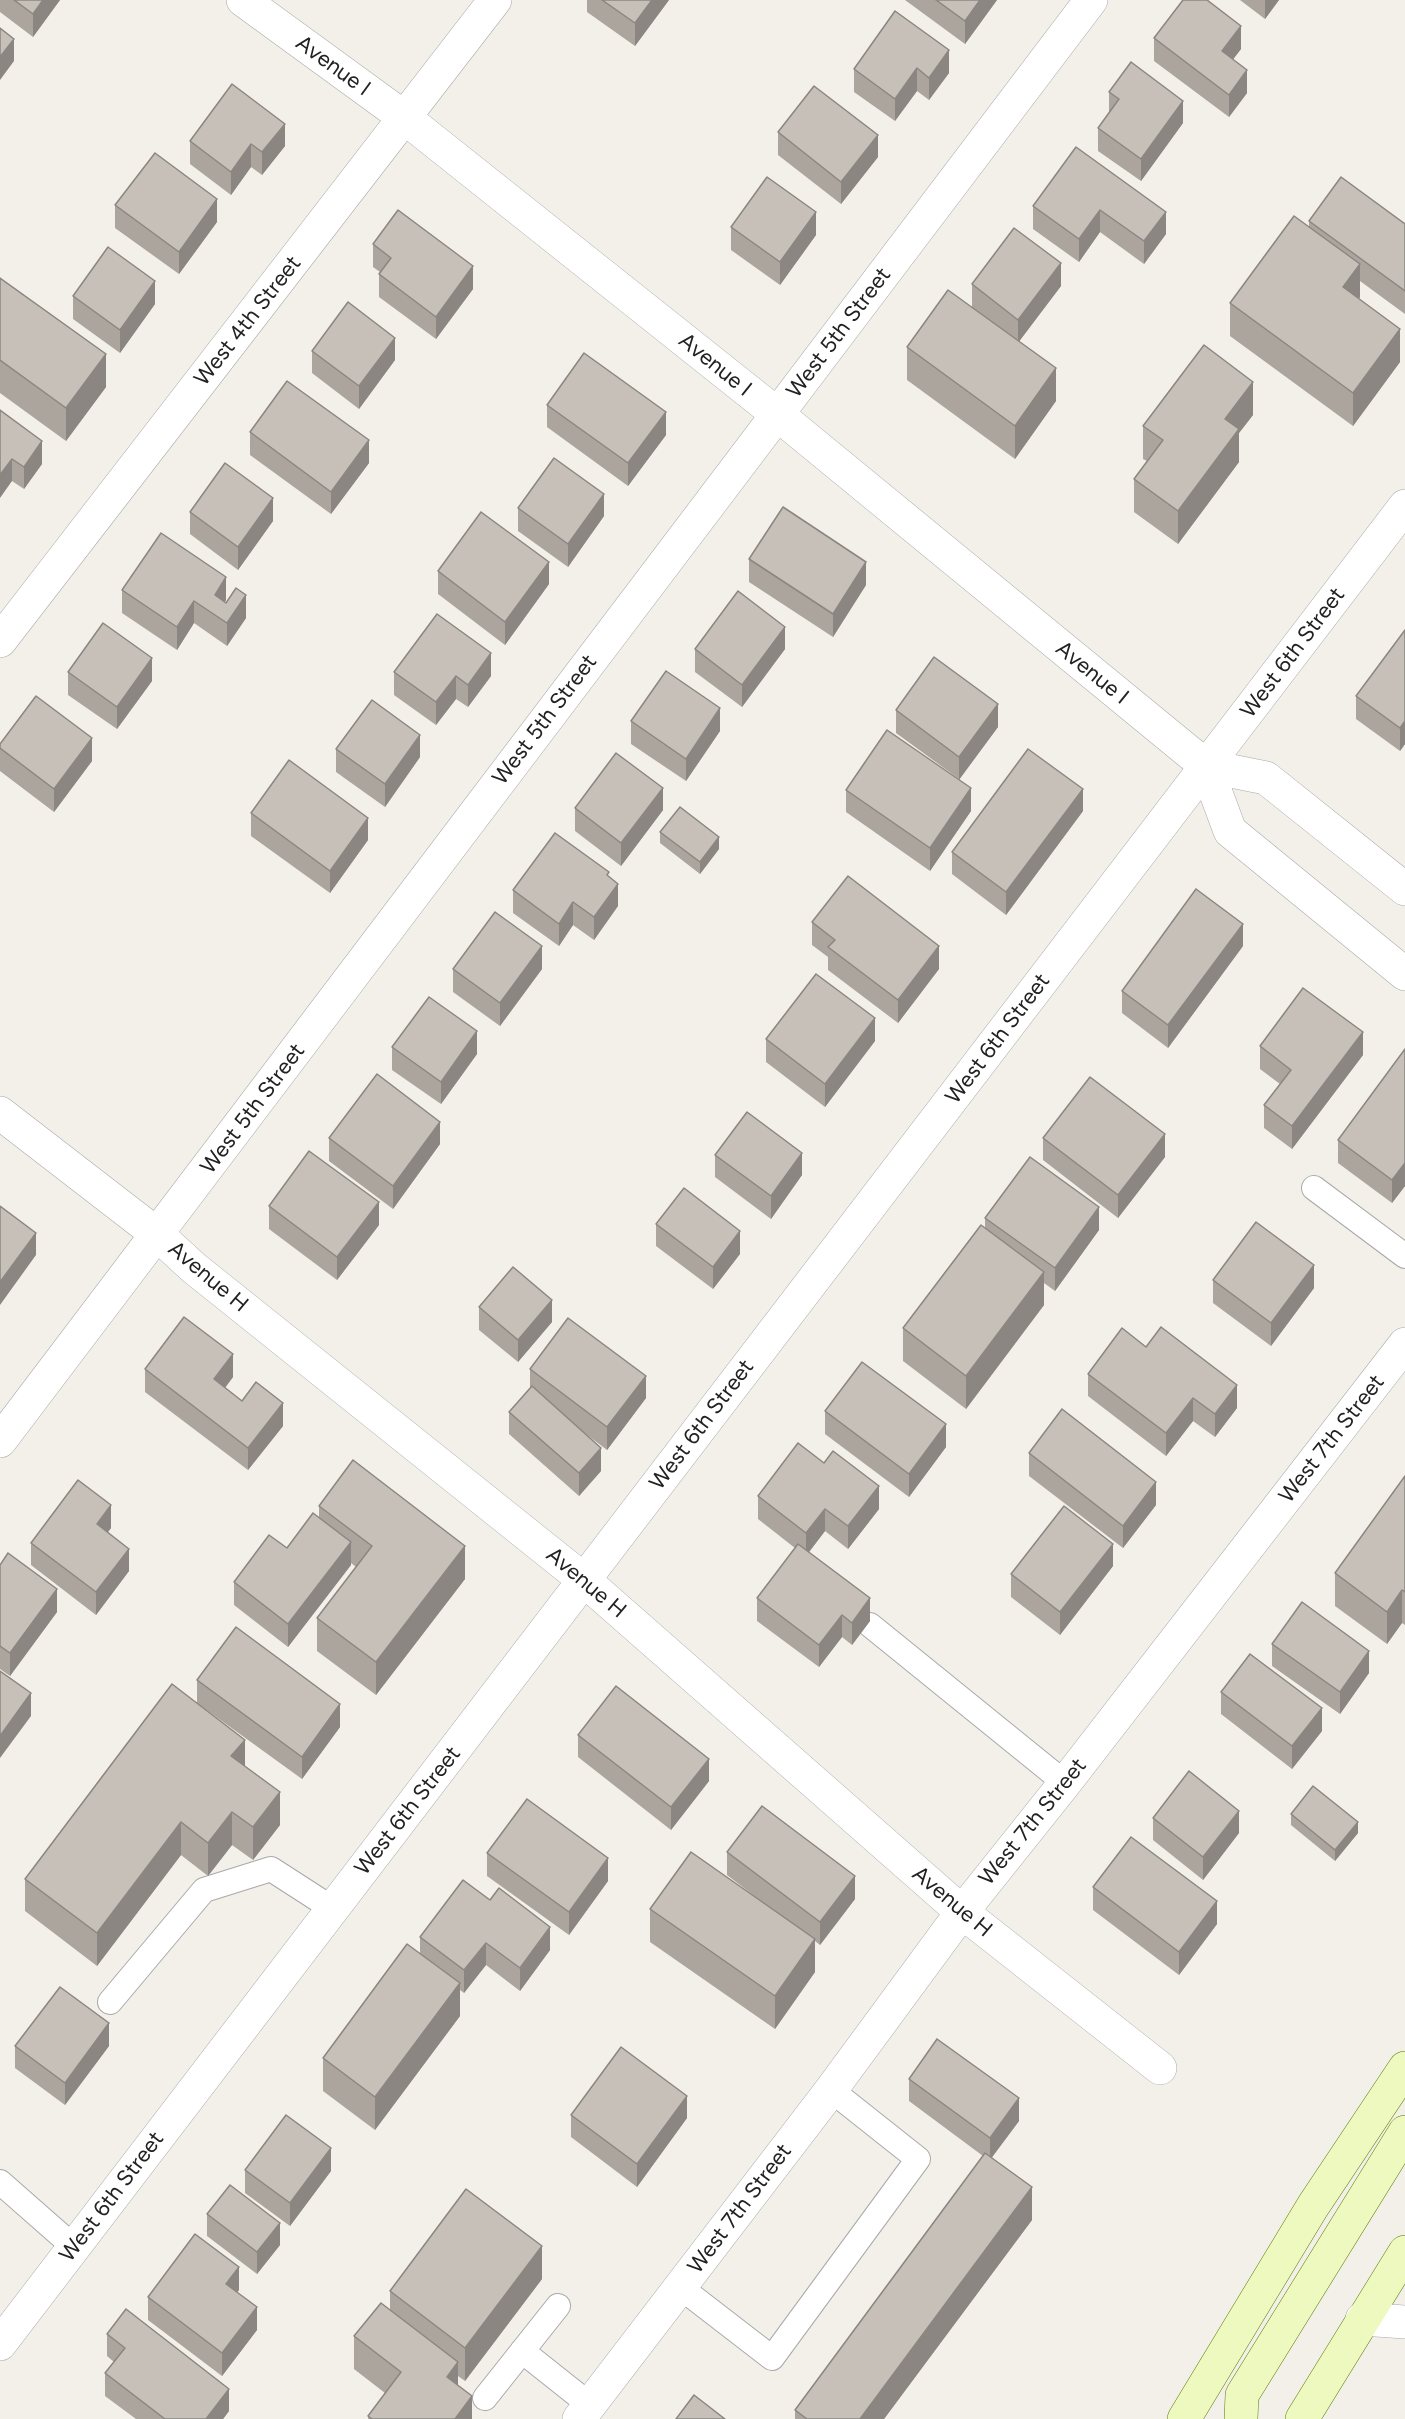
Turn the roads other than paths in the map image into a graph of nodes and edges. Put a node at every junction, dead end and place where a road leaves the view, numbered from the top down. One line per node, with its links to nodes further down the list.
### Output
1 (243, 0): 4 (street, Avenue I)
2 (495, 0): 4 (street, West 4th Street)
3 (1091, 0): 5 (street, West 5th Street)
4 (405, 118): 5 (street, Avenue I); 7 (street, West 4th Street)
5 (777, 414): 8 (street, Avenue I); 13 (street, West 5th Street)
6 (1405, 506): 8 (street, West 6th Street)
7 (0, 641)
8 (1206, 766): 9 (street, Avenue I); 10 (street); 17 (street, West 6th Street)
9 (1405, 889)
10 (1405, 974)
11 (0, 1113): 13 (street, Avenue H)
12 (1314, 1188): 14 (lane)
13 (158, 1235): 16 (street, West 5th Street); 17 (street, Avenue H)
14 (1405, 1256)
15 (1405, 1344): 19 (street, West 7th Street)
16 (0, 1441)
17 (584, 1580): 20 (street, West 6th Street); 21 (street, Avenue H)
18 (870, 1624): 19 (lane)
19 (1065, 1783): 21 (street, West 7th Street)
20 (333, 1909): 22 (lane); 28 (street, West 6th Street)
21 (962, 1912): 23 (street, Avenue H); 25 (street, West 7th Street)
22 (110, 2002)
23 (1160, 2068)
24 (1405, 2068): 38 (main road)
25 (831, 2090): 30 (street, West 7th Street); 30 (lane)
26 (1405, 2132): 39 (main road)
27 (0, 2182): 28 (lane)
28 (74, 2247): 34 (street, West 6th Street)
29 (1405, 2252): 32 (main road)
30 (680, 2287): 37 (street, West 7th Street)
31 (558, 2306): 35 (lane)
32 (1362, 2319): 33 (street); 40 (main road)
33 (1405, 2322)
34 (0, 2344)
35 (522, 2351): 36 (lane); 37 (lane)
36 (485, 2398)
37 (584, 2412)
38 (1185, 2419)
39 (1241, 2419)
40 (1302, 2419)

